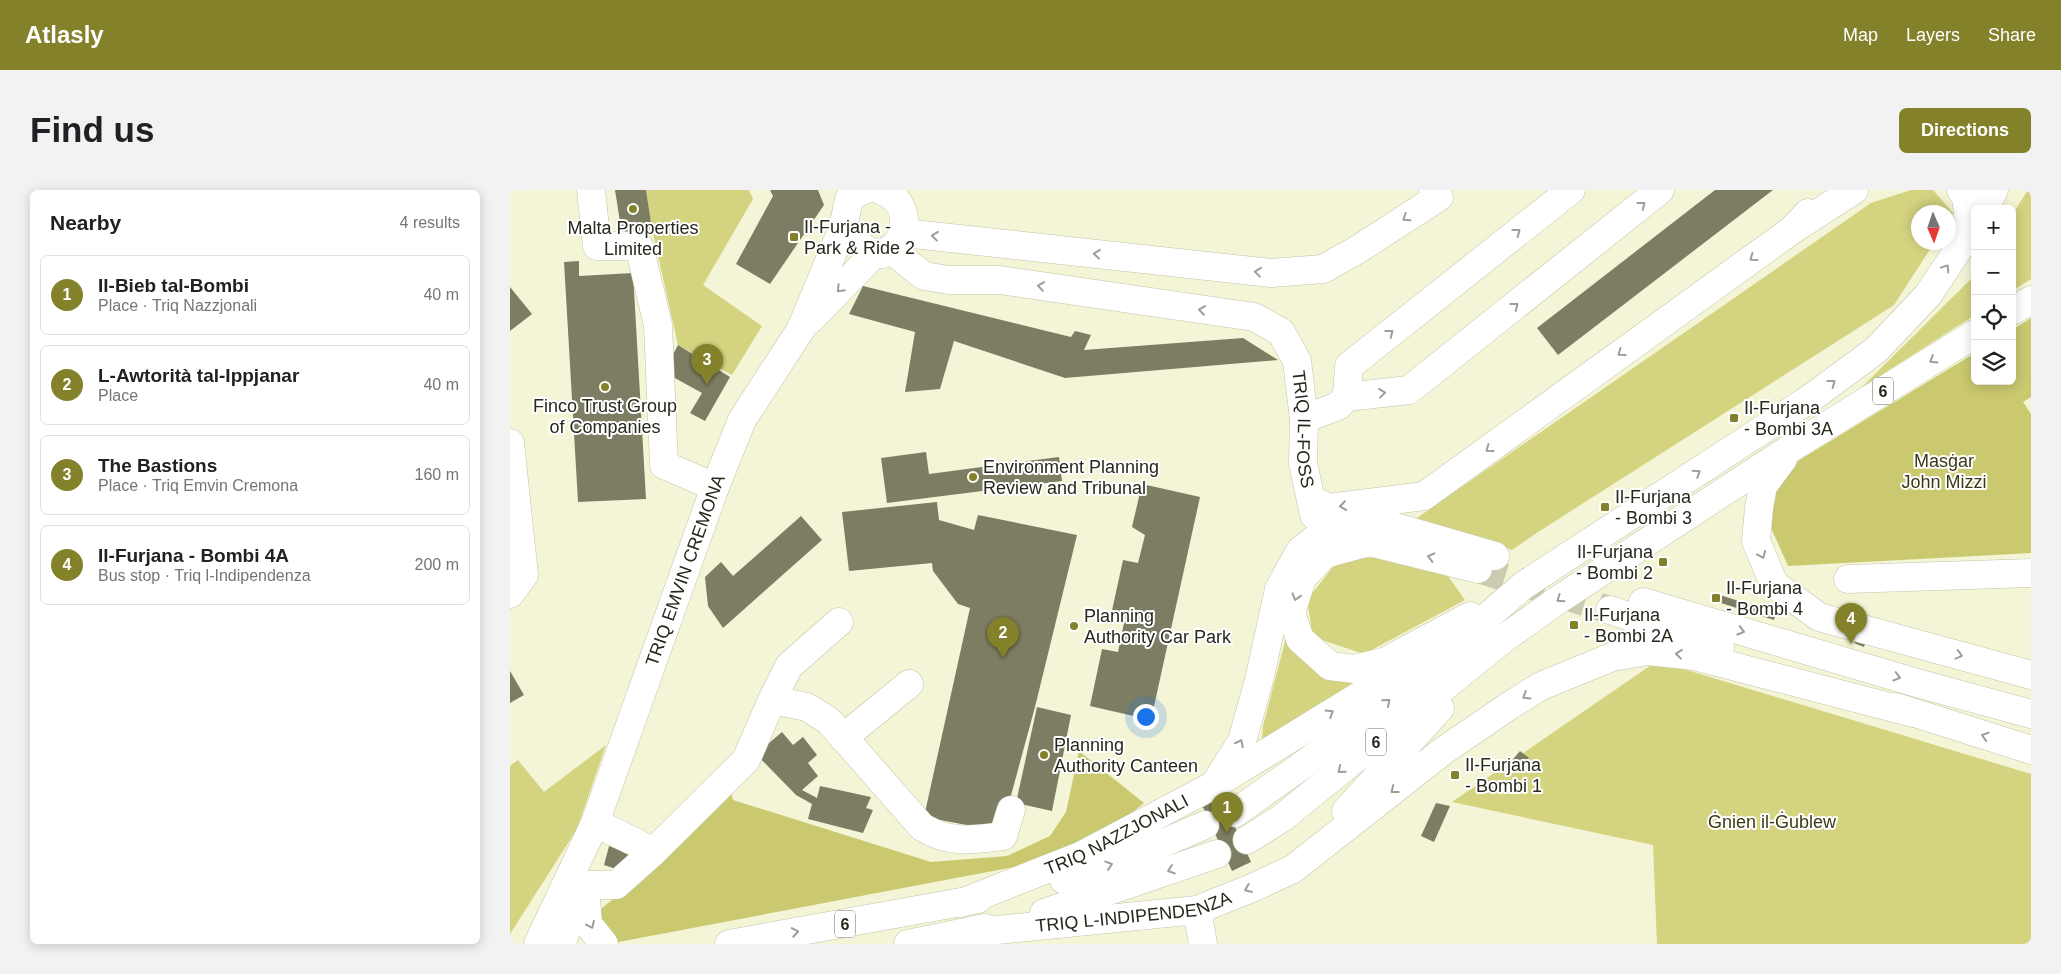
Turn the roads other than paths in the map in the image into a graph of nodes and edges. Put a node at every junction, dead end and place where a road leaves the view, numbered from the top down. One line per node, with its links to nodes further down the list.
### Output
1 (591, 190): 25 (main road)
2 (1571, 190): 21 (main road, one-way to 2)
3 (1660, 190): 21 (main road, one-way to 3)
4 (1831, 190): 14 (main road)
5 (1854, 190): 14 (main road)
6 (1961, 190): 12 (main road)
7 (1994, 190): 11 (main road)
8 (1441, 192): 16 (main road, one-way to 16)
9 (853, 193): 13 (main road, TRIQ EMVIN CREMONA)
10 (899, 194): 16 (main road)
11 (1986, 205)
12 (1971, 223)
13 (843, 228): 16 (main road); 19 (main road, TRIQ EMVIN CREMONA)
14 (1792, 230): 26 (main road, one-way to 26)
15 (1971, 230): 31 (main road, TRIQ NAZZJONALI / 6, one-way to 15)
16 (890, 245): 19 (main road, TRIQ EMVIN CREMONA, one-way to 19); 22 (main road, TRIQ IL-FOSS, one-way to 16)
17 (2031, 300): 18 (main road)
18 (2016, 309)
19 (801, 329): 25 (main road, TRIQ EMVIN CREMONA)
20 (1971, 336): 24 (main road, 6, one-way to 24)
21 (1347, 398): 22 (main road)
22 (1304, 419): 26 (main road, TRIQ IL-FOSS)
23 (510, 443): 27 (main road)
24 (1791, 448): 35 (main road, 6, one-way to 35); 36 (main road, one-way to 36)
25 (715, 487): 46 (main road, TRIQ EMVIN CREMONA)
26 (1311, 499): 28 (main road, TRIQ IL-FOSS)
27 (515, 529): 32 (main road)
28 (1319, 536): 31 (main road, one-way to 31); 43 (main road, one-way to 28)
29 (2031, 573): 30 (main road)
30 (1848, 579)
31 (1524, 585): 33 (main road, TRIQ NAZZJONALI / 6)
32 (510, 594)
33 (1485, 619): 43 (main road, TRIQ NAZZJONALI / 6, one-way to 33); 45 (main road, TRIQ NAZZJONALI / 6, one-way to 33)
34 (839, 622): 38 (main road)
35 (1502, 640): 48 (main road, 6, one-way to 48); 51 (main road)
36 (2031, 675)
37 (909, 684): 41 (main road)
38 (772, 700): 41 (main road); 49 (main road)
39 (1913, 713): 40 (main road, one-way to 40); 42 (main road, one-way to 39); 51 (main road, one-way to 51)
40 (2031, 714)
41 (843, 738): 44 (main road)
42 (2031, 750)
43 (1214, 785): 53 (main road, TRIQ NAZZJONALI / 6)
44 (1011, 810)
45 (1235, 813)
46 (595, 822): 49 (main road); 52 (main road, TRIQ EMVIN CREMONA); 56 (main road, TRIQ EMVIN CREMONA)
47 (1205, 826): 53 (main road, TRIQ NAZZJONALI / 6, one-way to 47)
48 (1247, 840)
49 (652, 853): 52 (main road)
50 (1217, 854): 55 (main road, one-way to 55)
51 (1293, 869): 54 (main road, TRIQ L-INDIPENDENZA, one-way to 54)
52 (584, 877): 57 (main road, TRIQ EMVIN CREMONA); 58 (main road, TRIQ EMVIN CREMONA, one-way to 58)
53 (960, 903): 59 (main road, 6, one-way to 53)
54 (1197, 910): 55 (main road, TRIQ L-INDIPENDENZA); 61 (main road)
55 (967, 933): 60 (main road)
56 (538, 944)
57 (562, 944)
58 (604, 944)
59 (729, 944)
60 (908, 944)
61 (1203, 944)

